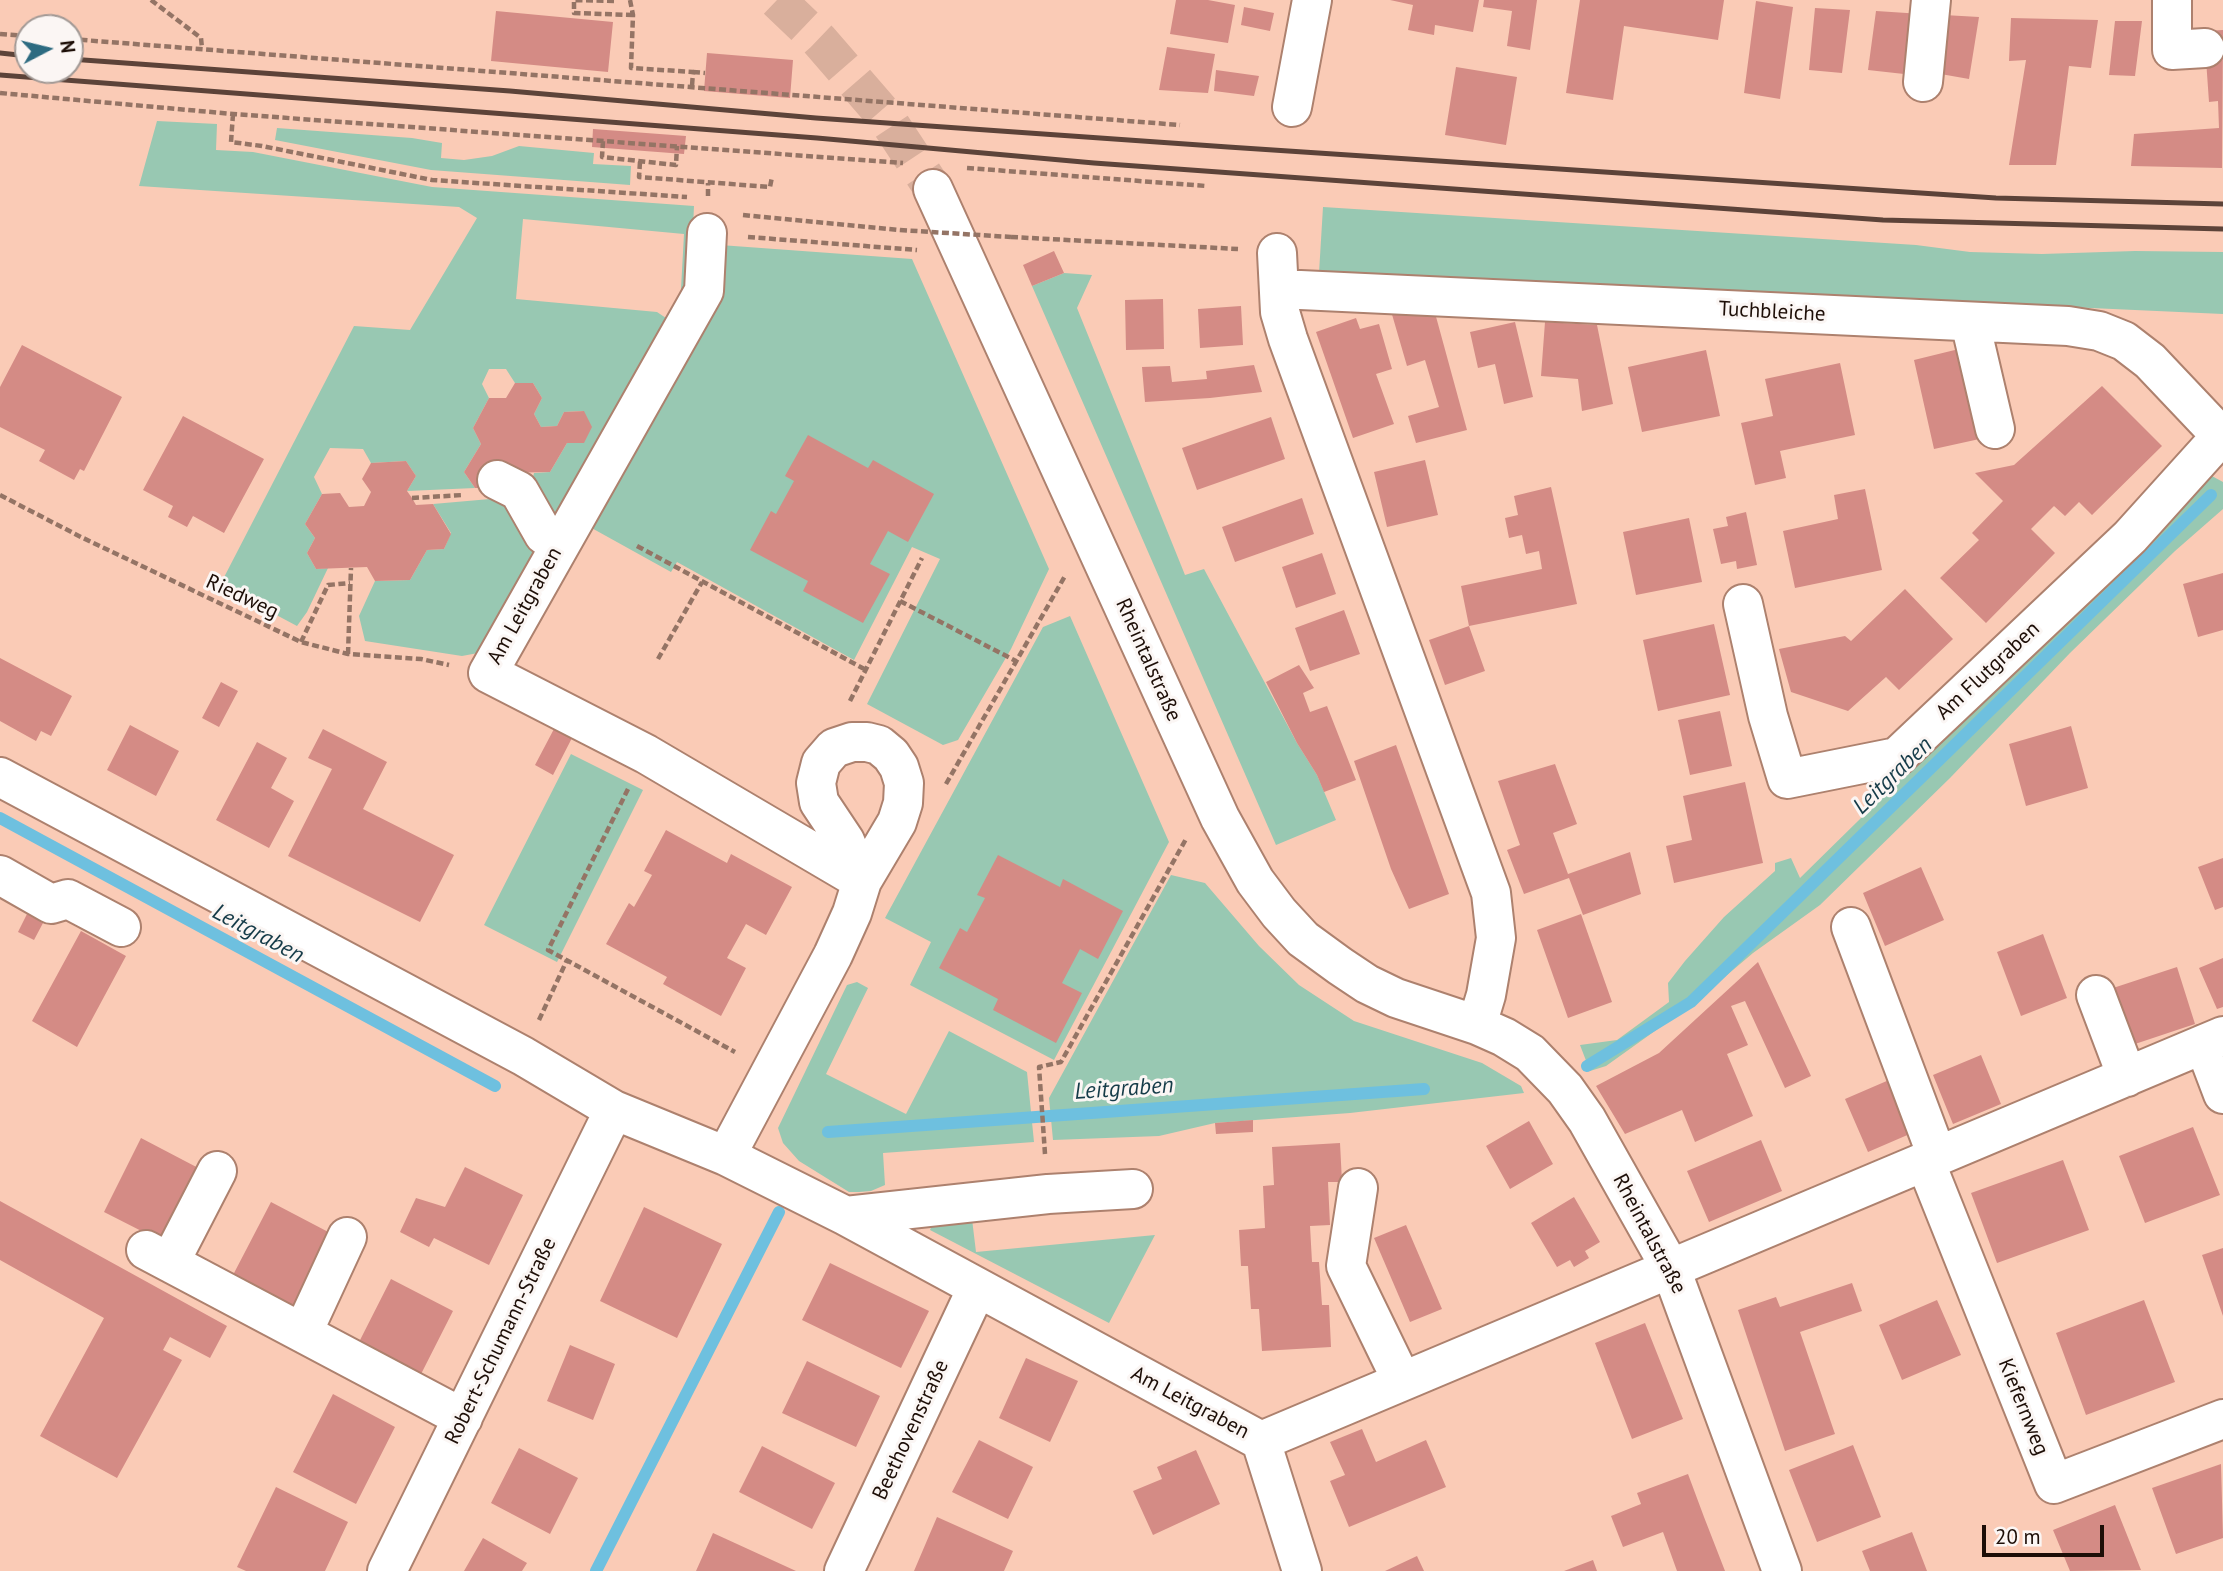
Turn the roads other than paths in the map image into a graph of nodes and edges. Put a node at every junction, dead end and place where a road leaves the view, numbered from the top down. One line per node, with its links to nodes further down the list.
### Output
1 (1312, 0): 6 (street)
2 (1931, 0): 5 (street)
3 (2172, 0): 4 (street)
4 (2205, 48)
5 (1923, 82)
6 (1292, 107)
7 (934, 173): 21 (street, Rheintalstraße)
8 (721, 224): 13 (street, Am Leitgraben)
9 (1970, 322): 10 (street); 11 (street, Tuchbleiche); 21 (street, Tuchbleiche)
10 (1995, 429)
11 (2222, 436): 14 (street, Am Flutgraben)
12 (497, 480): 13 (street)
13 (560, 545): 17 (street, Am Leitgraben)
14 (1743, 604)
15 (0, 777): 25 (street, Am Leitgraben)
16 (0, 874): 19 (street)
17 (862, 881): 17 (street); 26 (street)
18 (1851, 927): 27 (street)
19 (121, 928)
20 (2096, 995): 23 (street)
21 (1477, 1025): 33 (street, Rheintalstraße)
22 (2214, 1040): 23 (street); 24 (street)
23 (2127, 1077): 27 (street)
24 (2223, 1094)
25 (614, 1110): 26 (street, Am Leitgraben); 37 (street, Robert-Schumann-Straße)
26 (726, 1156): 31 (street, Am Leitgraben)
27 (1931, 1158): 33 (street); 38 (street, Kiefernweg)
28 (217, 1171): 35 (street)
29 (1358, 1188): 36 (street)
30 (1133, 1189): 31 (street)
31 (846, 1216): 34 (street, Am Leitgraben)
32 (347, 1237): 35 (street)
33 (1671, 1269): 36 (street, Am Leitgraben); 43 (street, Rheintalstraße)
34 (976, 1288): 39 (street, Am Leitgraben); 42 (street, Beethovenstraße)
35 (303, 1332): 37 (street)
36 (1402, 1381): 39 (street, Am Leitgraben)
37 (463, 1418): 41 (street, Robert-Schumann-Straße)
38 (2223, 1419)
39 (1261, 1441): 40 (street)
40 (1302, 1570)
41 (387, 1571)
42 (845, 1571)
43 (1782, 1571)

